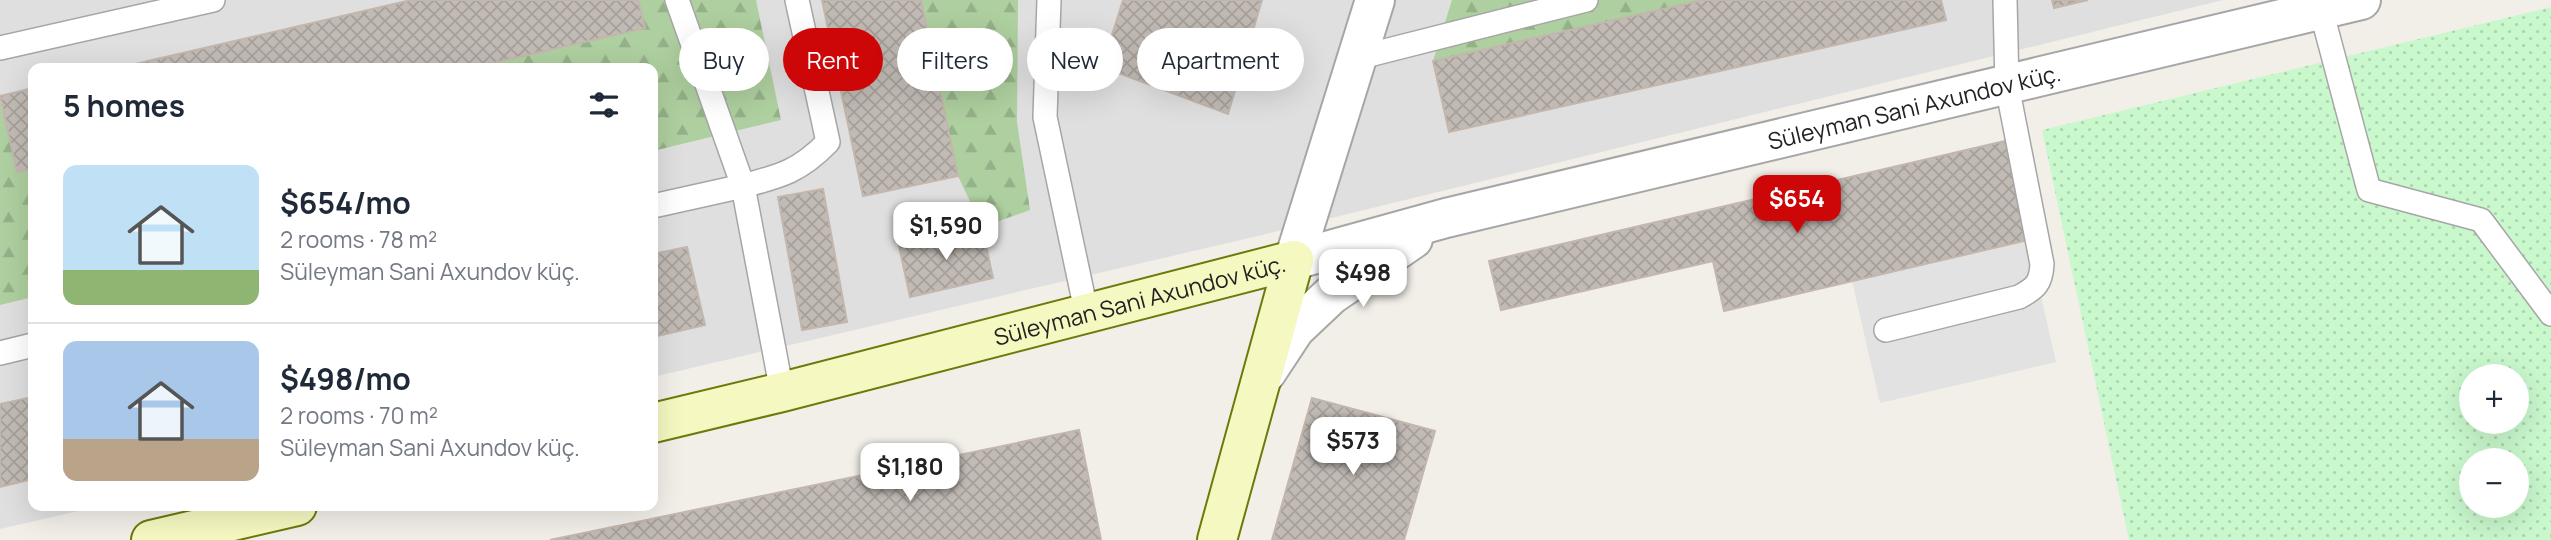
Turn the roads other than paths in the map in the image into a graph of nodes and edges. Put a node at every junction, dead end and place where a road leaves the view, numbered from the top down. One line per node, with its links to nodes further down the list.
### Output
1 (214, 0): 10 (lane)
2 (677, 0): 13 (lane)
3 (797, 0): 13 (lane)
4 (1049, 0): 18 (lane)
5 (1375, 0): 11 (street)
6 (1586, 0): 11 (lane)
7 (2005, 0): 12 (lane)
8 (2361, 0): 9 (street, Süleyman Sani Axundov küç.)
9 (2321, 10): 12 (street, Süleyman Sani Axundov küç.); 17 (lane)
10 (0, 48)
11 (1357, 58): 16 (street)
12 (2007, 86): 15 (street, Süleyman Sani Axundov küç.); 19 (lane)
13 (743, 186): 14 (lane); 23 (lane)
14 (658, 205)
15 (1446, 218): 16 (street, Süleyman Sani Axundov küç.); 22 (street)
16 (1294, 260): 18 (main road, Süleyman Sani Axundov küç.); 22 (main road)
17 (2551, 314)
18 (1087, 315): 23 (main road, Süleyman Sani Axundov küç.)
19 (1886, 330)
20 (28, 346): 21 (lane)
21 (0, 353)
22 (1261, 381): 27 (main road)
23 (782, 393): 24 (main road, Süleyman Sani Axundov küç.)
24 (658, 422)
25 (275, 511): 26 (main road)
26 (150, 540)
27 (1217, 540)

